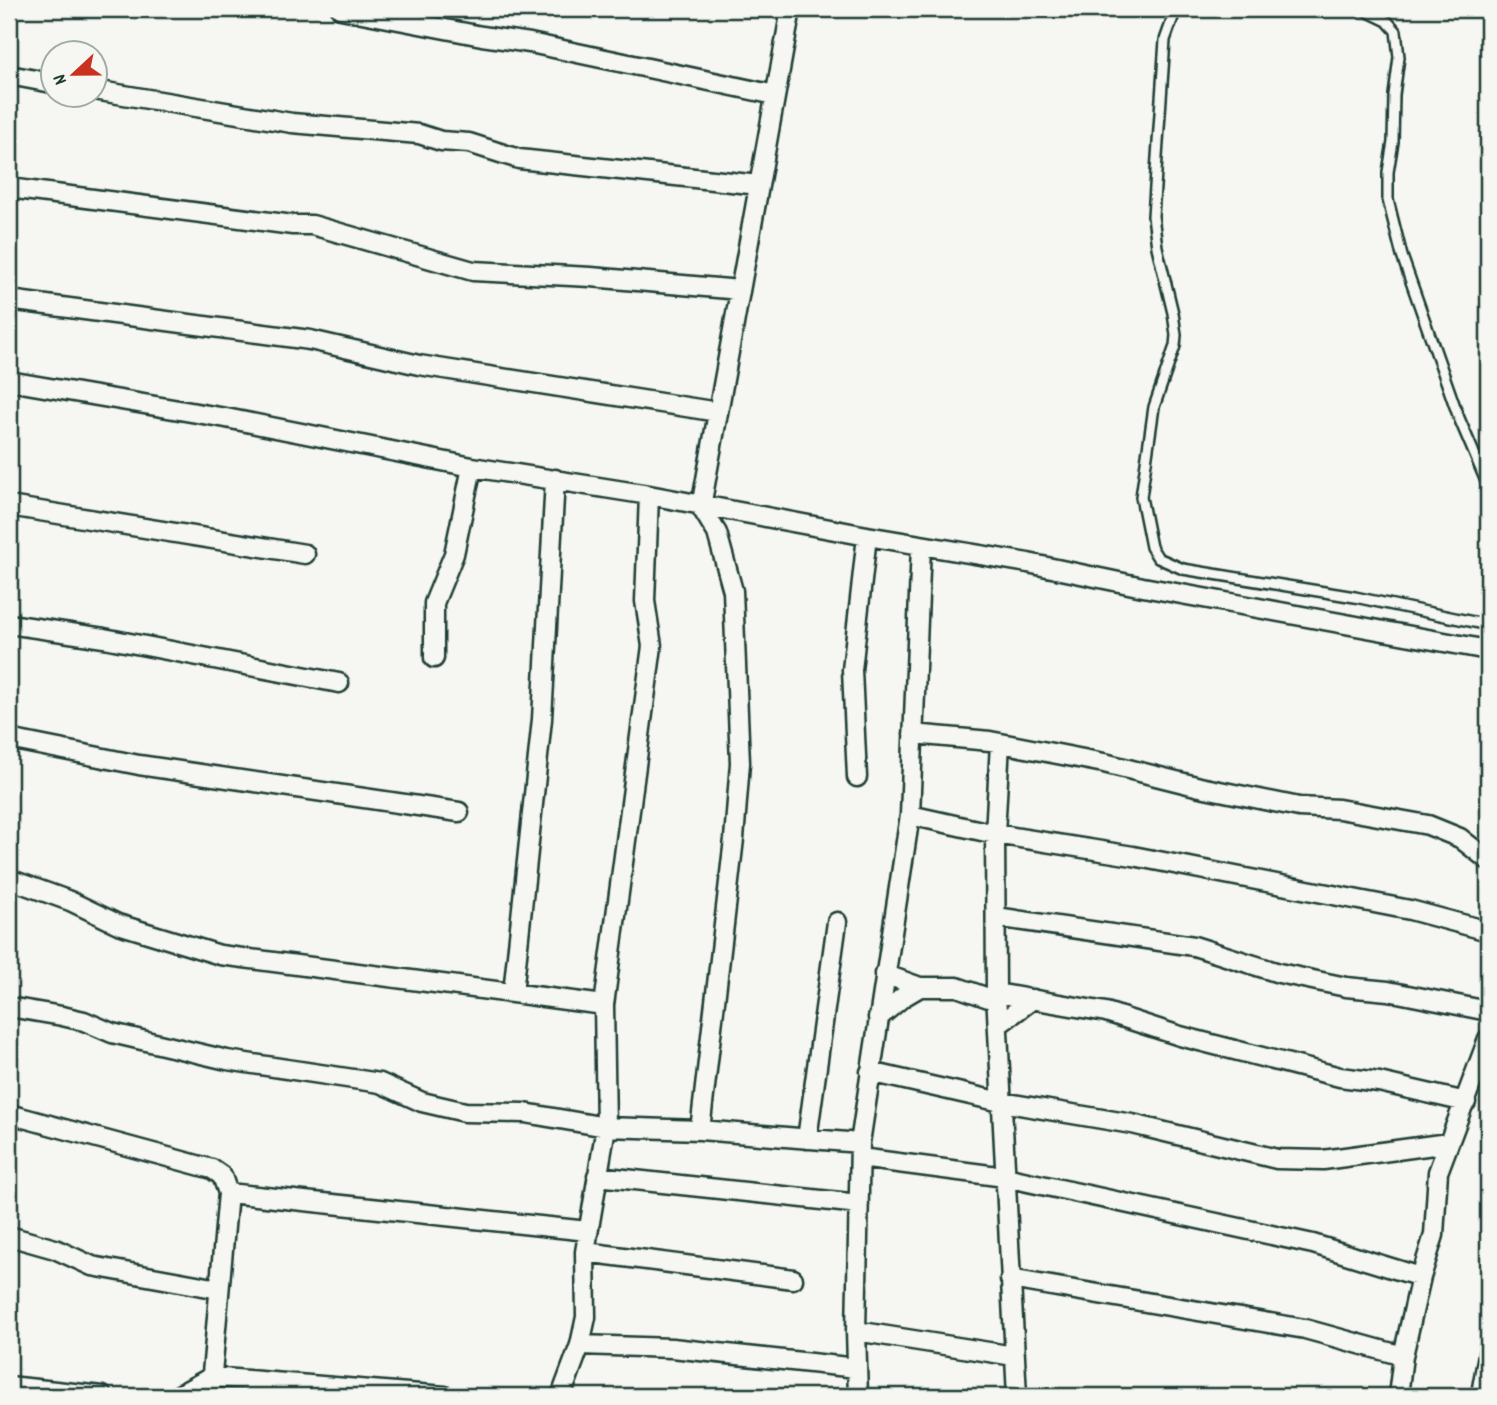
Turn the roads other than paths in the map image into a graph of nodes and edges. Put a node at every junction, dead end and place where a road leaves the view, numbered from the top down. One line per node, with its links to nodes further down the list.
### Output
1 (341, 9): 9 (street)
2 (791, 9): 9 (street)
3 (1176, 9): 26 (lane)
4 (1354, 9): 5 (lane)
5 (1364, 9): 18 (lane)
6 (9, 75): 7 (street)
7 (38, 80)
8 (108, 92): 10 (street)
9 (775, 95): 10 (street)
10 (759, 185): 12 (street)
11 (9, 188): 12 (street)
12 (740, 290): 15 (street)
13 (9, 300): 15 (street)
14 (9, 382): 16 (street)
15 (718, 412): 21 (street)
16 (472, 467): 17 (street); 28 (street)
17 (555, 479): 19 (street); 44 (street)
18 (1488, 486)
19 (649, 495): 21 (street); 47 (street)
20 (9, 506): 24 (street)
21 (701, 507): 22 (street); 58 (street)
22 (867, 537): 23 (street); 33 (street)
23 (922, 546): 27 (street); 30 (street)
24 (305, 554)
25 (9, 624): 29 (street)
26 (1488, 625)
27 (1488, 650)
28 (434, 658)
29 (339, 682)
30 (913, 734): 32 (street); 35 (street)
31 (9, 739): 34 (street)
32 (1000, 743): 36 (street); 37 (street)
33 (857, 777)
34 (459, 813)
35 (910, 816): 36 (street); 42 (street)
36 (995, 834): 39 (street); 41 (street)
37 (1488, 860)
38 (9, 879): 44 (street)
39 (996, 917): 45 (street); 49 (street)
40 (837, 922): 59 (street)
41 (1488, 931)
42 (884, 974): 43 (street); 50 (street)
43 (920, 987): 45 (street); 50 (street)
44 (513, 993): 47 (street)
45 (996, 997): 46 (street); 51 (street)
46 (1034, 999): 51 (street); 55 (street)
47 (604, 1005): 57 (street)
48 (9, 1007): 57 (street)
49 (1488, 1011)
50 (878, 1018): 53 (street)
51 (998, 1025): 54 (street)
52 (1488, 1040): 55 (street)
53 (870, 1072): 54 (street); 61 (street)
54 (1001, 1102): 60 (street); 63 (street)
55 (1466, 1102): 60 (street)
56 (9, 1114): 64 (street)
57 (606, 1127): 58 (street); 62 (street)
58 (699, 1130): 59 (street)
59 (807, 1139): 61 (street)
60 (1448, 1143): 69 (street)
61 (860, 1150): 63 (street); 65 (street)
62 (597, 1176): 65 (street); 66 (street)
63 (1005, 1177): 69 (street); 71 (street)
64 (228, 1193): 66 (street); 72 (street)
65 (859, 1204): 74 (street)
66 (588, 1231): 68 (street)
67 (9, 1236): 72 (street)
68 (584, 1252): 70 (street); 75 (street)
69 (1421, 1277): 77 (street)
70 (793, 1279)
71 (1010, 1279): 76 (street); 77 (street)
72 (219, 1289): 79 (street)
73 (1488, 1329): 90 (lane)
74 (856, 1331): 76 (street); 78 (street)
75 (580, 1345): 78 (street); 86 (street)
76 (1014, 1356): 88 (street)
77 (1403, 1356): 89 (street)
78 (857, 1368): 87 (street)
79 (211, 1377): 81 (street); 83 (street); 84 (street)
80 (9, 1386): 82 (street)
81 (420, 1394): 85 (street)
82 (102, 1396)
83 (177, 1396)
84 (210, 1396)
85 (444, 1396)
86 (561, 1396)
87 (858, 1396)
88 (1017, 1396)
89 (1398, 1396)
90 (1476, 1396)

